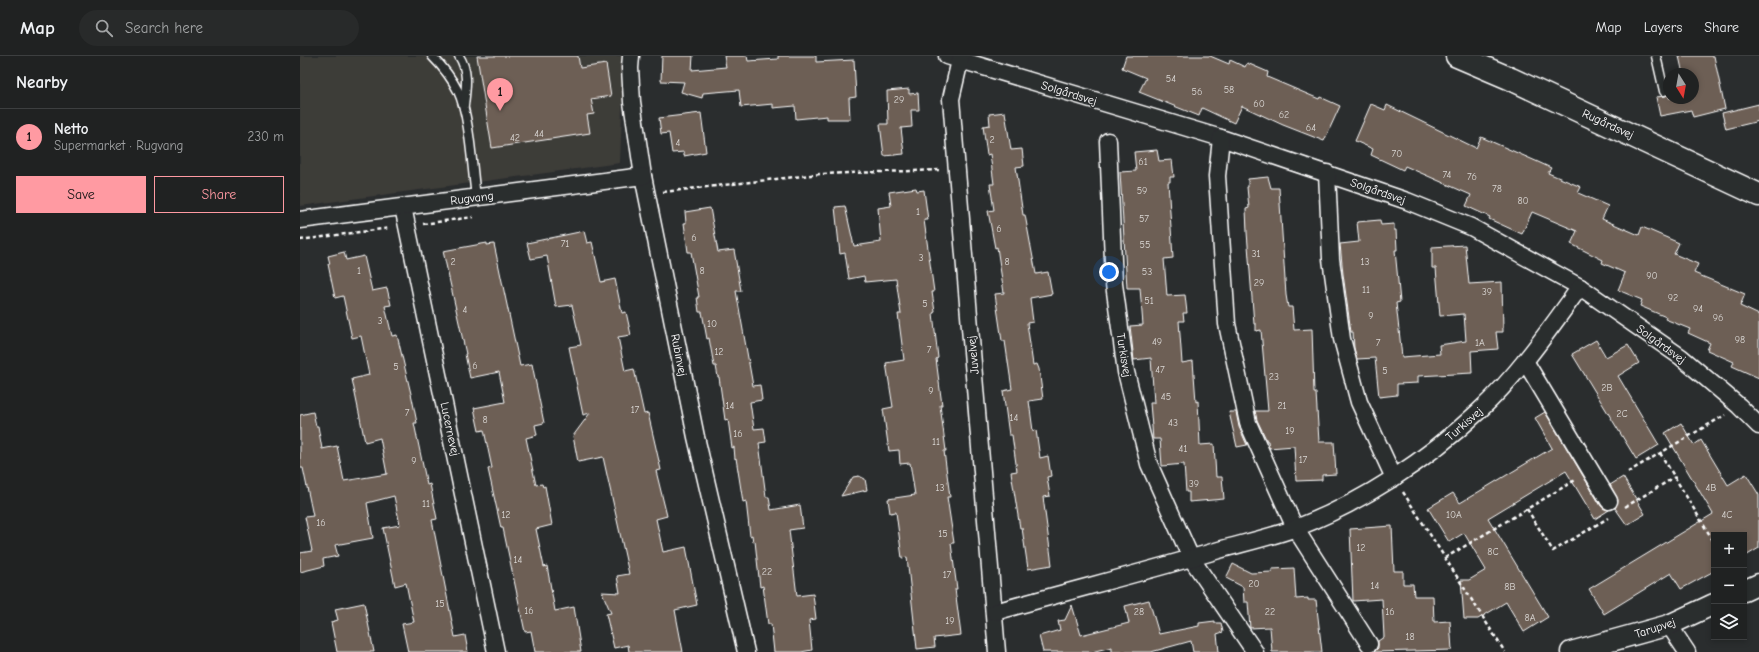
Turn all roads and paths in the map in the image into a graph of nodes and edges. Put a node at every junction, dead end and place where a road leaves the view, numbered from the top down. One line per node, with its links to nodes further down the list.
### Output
1 (432, 56): 10 (lane)
2 (459, 56): 8 (lane)
3 (463, 56): 8 (lane)
4 (631, 56): 15 (street, Rubinvej)
5 (1457, 56): 17 (main road, Rugårdsvej)
6 (1656, 56): 9 (lane)
7 (956, 57): 11 (street, Solgårdsvej); 13 (street, Juvelvej)
8 (465, 67): 10 (lane)
9 (1663, 87)
10 (464, 108): 18 (lane)
11 (1222, 138): 14 (street, Solgårdsvej); 35 (street)
12 (1108, 141): 37 (street, Turkisvej)
13 (957, 170): 16 (path); 42 (street, Juvelvej)
14 (1327, 173): 24 (street, Solgårdsvej); 31 (street)
15 (643, 176): 16 (street, Rubinvej); 18 (street, Rugvang)
16 (647, 194): 46 (street, Rubinvej)
17 (1759, 195)
18 (476, 197): 19 (street, Rugvang)
19 (403, 207): 21 (street, Rugvang); 22 (street, Lucernevej)
20 (479, 216): 22 (path)
21 (300, 220)
22 (408, 226): 23 (path); 45 (street, Lucernevej)
23 (300, 240)
24 (1580, 287): 25 (street, Turkisvej); 26 (street, Solgårdsvej)
25 (1525, 361): 29 (street); 31 (street, Turkisvej)
26 (1739, 406): 27 (street, Solgårdsvej); 28 (path)
27 (1759, 426)
28 (1660, 453): 30 (path); 32 (path)
29 (1591, 471): 33 (path); 34 (street)
30 (1628, 472)
31 (1394, 478): 35 (street, Turkisvej); 38 (path)
32 (1675, 478): 34 (path); 36 (path)
33 (1527, 509): 34 (path); 38 (path)
34 (1614, 509)
35 (1295, 528): 37 (street, Turkisvej); 44 (street)
36 (1711, 537)
37 (1191, 558): 42 (street, Turkisvej); 48 (street, Turkisvej)
38 (1445, 558): 49 (path)
39 (1759, 584): 40 (street)
40 (1747, 589)
41 (1711, 605): 43 (street, Tarupvej)
42 (995, 612): 47 (street, Juvelvej)
43 (1669, 625): 50 (street, Tarupvej); 51 (street)
44 (1368, 644)
45 (496, 652)
46 (746, 652)
47 (997, 652)
48 (1255, 652)
49 (1505, 652)
50 (1571, 652)
51 (1687, 652)

